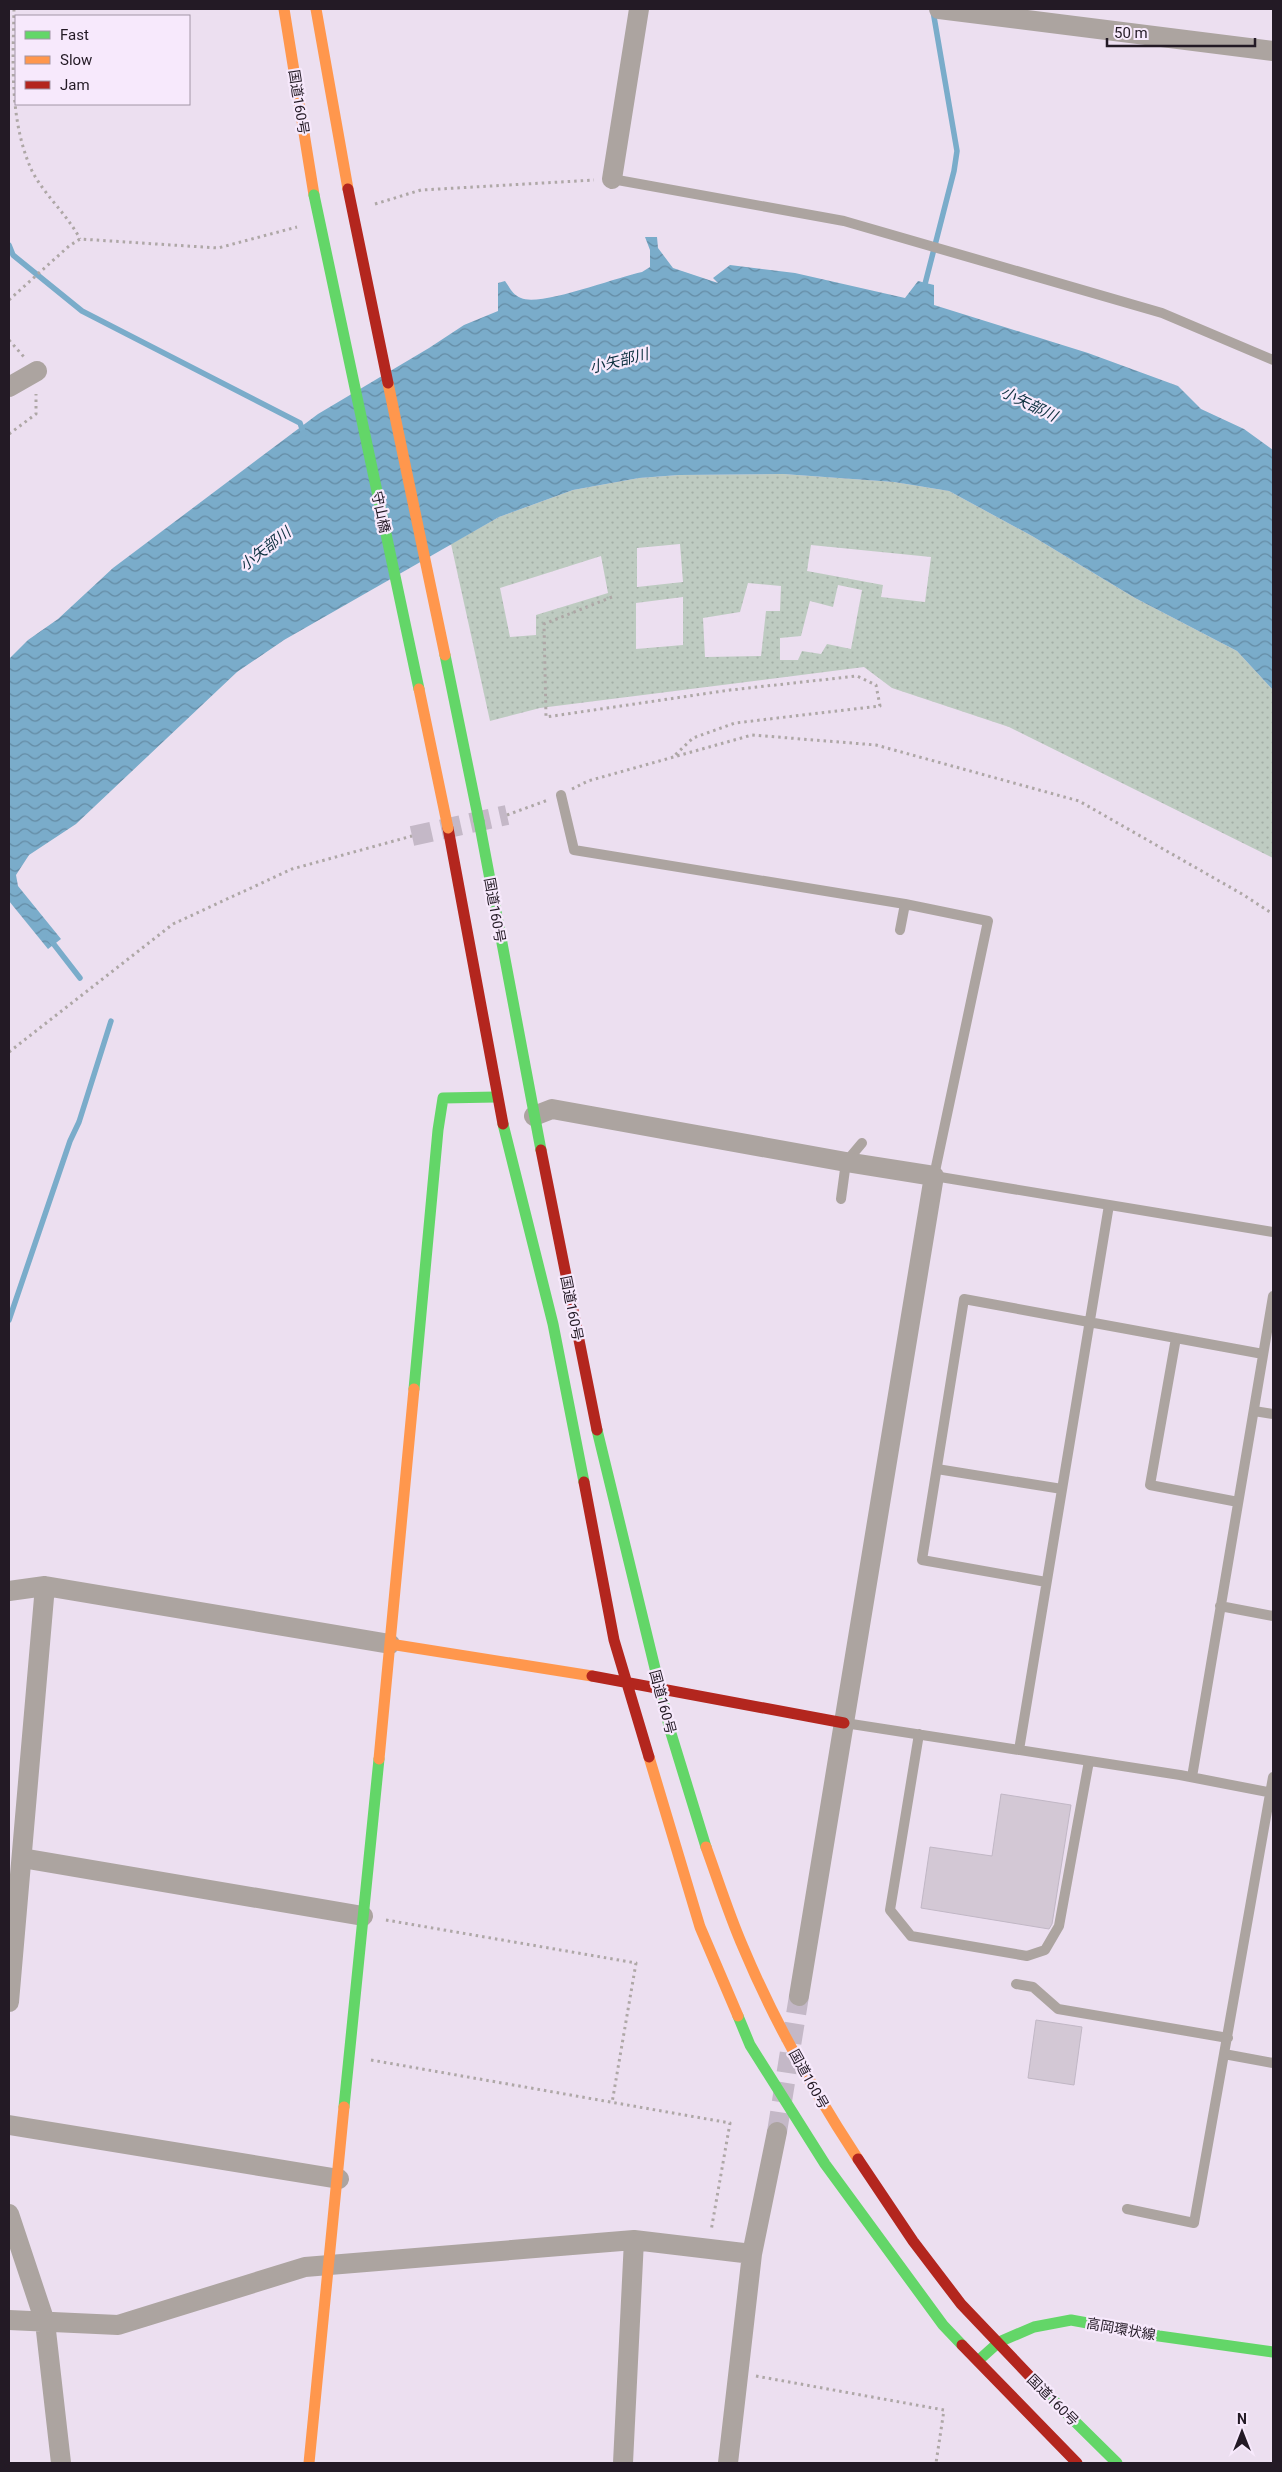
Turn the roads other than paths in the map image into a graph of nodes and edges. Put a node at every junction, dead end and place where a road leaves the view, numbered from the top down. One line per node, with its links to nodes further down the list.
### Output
1 (284, 9): 7 (main road, 国道160号)
2 (316, 9): 16 (main road, 国道160号, bridge)
3 (638, 9): 6 (street)
4 (939, 9): 5 (street)
5 (1273, 51)
6 (612, 179): 8 (lane)
7 (314, 195): 12 (main road, 守山橋, bridge)
8 (1273, 360)
9 (36, 372): 10 (street)
10 (9, 387)
11 (560, 795): 13 (lane)
12 (448, 828): 15 (main road, 国道160号)
13 (905, 904): 14 (lane); 19 (lane)
14 (900, 930)
15 (496, 1097): 37 (main road); 38 (main road, 国道160号)
16 (534, 1116): 18 (street); 39 (main road, 国道160号)
17 (862, 1143): 18 (lane)
18 (846, 1162): 19 (street); 20 (lane)
19 (934, 1176): 21 (lane); 42 (street)
20 (841, 1199)
21 (1109, 1205): 22 (lane); 24 (lane)
22 (1273, 1232)
23 (1273, 1296): 26 (lane)
24 (1089, 1321): 25 (lane); 29 (lane); 30 (lane)
25 (1176, 1338): 26 (lane); 31 (lane)
26 (1263, 1354): 27 (lane)
27 (1254, 1411): 28 (lane); 31 (lane)
28 (1273, 1414)
29 (937, 1469): 30 (lane); 32 (lane)
30 (1062, 1489): 32 (lane)
31 (1238, 1502): 35 (lane)
32 (1046, 1582): 44 (lane)
33 (46, 1586): 34 (street); 37 (street); 49 (street)
34 (9, 1590)
35 (1220, 1606): 36 (lane); 46 (lane)
36 (1273, 1616)
37 (390, 1644): 38 (main road); 50 (main road)
38 (627, 1681): 39 (main road); 69 (main road, 国道160号)
39 (659, 1688): 41 (main road); 67 (main road, 国道160号)
40 (809, 1706): 41 (lane)
41 (800, 1714): 42 (main road)
42 (844, 1723): 43 (lane); 52 (street)
43 (919, 1734): 44 (lane); 45 (lane)
44 (1019, 1750): 45 (lane)
45 (1089, 1761): 46 (lane)
46 (1192, 1777): 48 (lane)
47 (1273, 1777): 48 (lane)
48 (1272, 1792): 54 (lane)
49 (22, 1858): 50 (street); 53 (street)
50 (363, 1916): 59 (main road)
51 (1016, 1984): 54 (lane)
52 (799, 1996)
53 (9, 2002)
54 (1228, 2038): 55 (lane)
55 (1224, 2054): 56 (lane); 60 (lane)
56 (1273, 2063)
57 (9, 2124): 59 (street)
58 (778, 2132): 63 (street)
59 (339, 2179): 64 (main road)
60 (1127, 2210)
61 (9, 2214): 66 (street)
62 (634, 2240): 63 (street); 64 (street); 72 (street)
63 (752, 2254): 73 (street)
64 (328, 2266): 66 (street); 71 (main road)
65 (9, 2320): 66 (street)
66 (45, 2322): 70 (street)
67 (998, 2342): 68 (main road, 高岡環状線); 69 (main road, 高岡環状線); 75 (main road, 国道160号)
68 (1273, 2352)
69 (978, 2361): 74 (main road, 国道160号)
70 (61, 2463)
71 (309, 2463)
72 (623, 2463)
73 (728, 2463)
74 (1076, 2463)
75 (1117, 2463)

